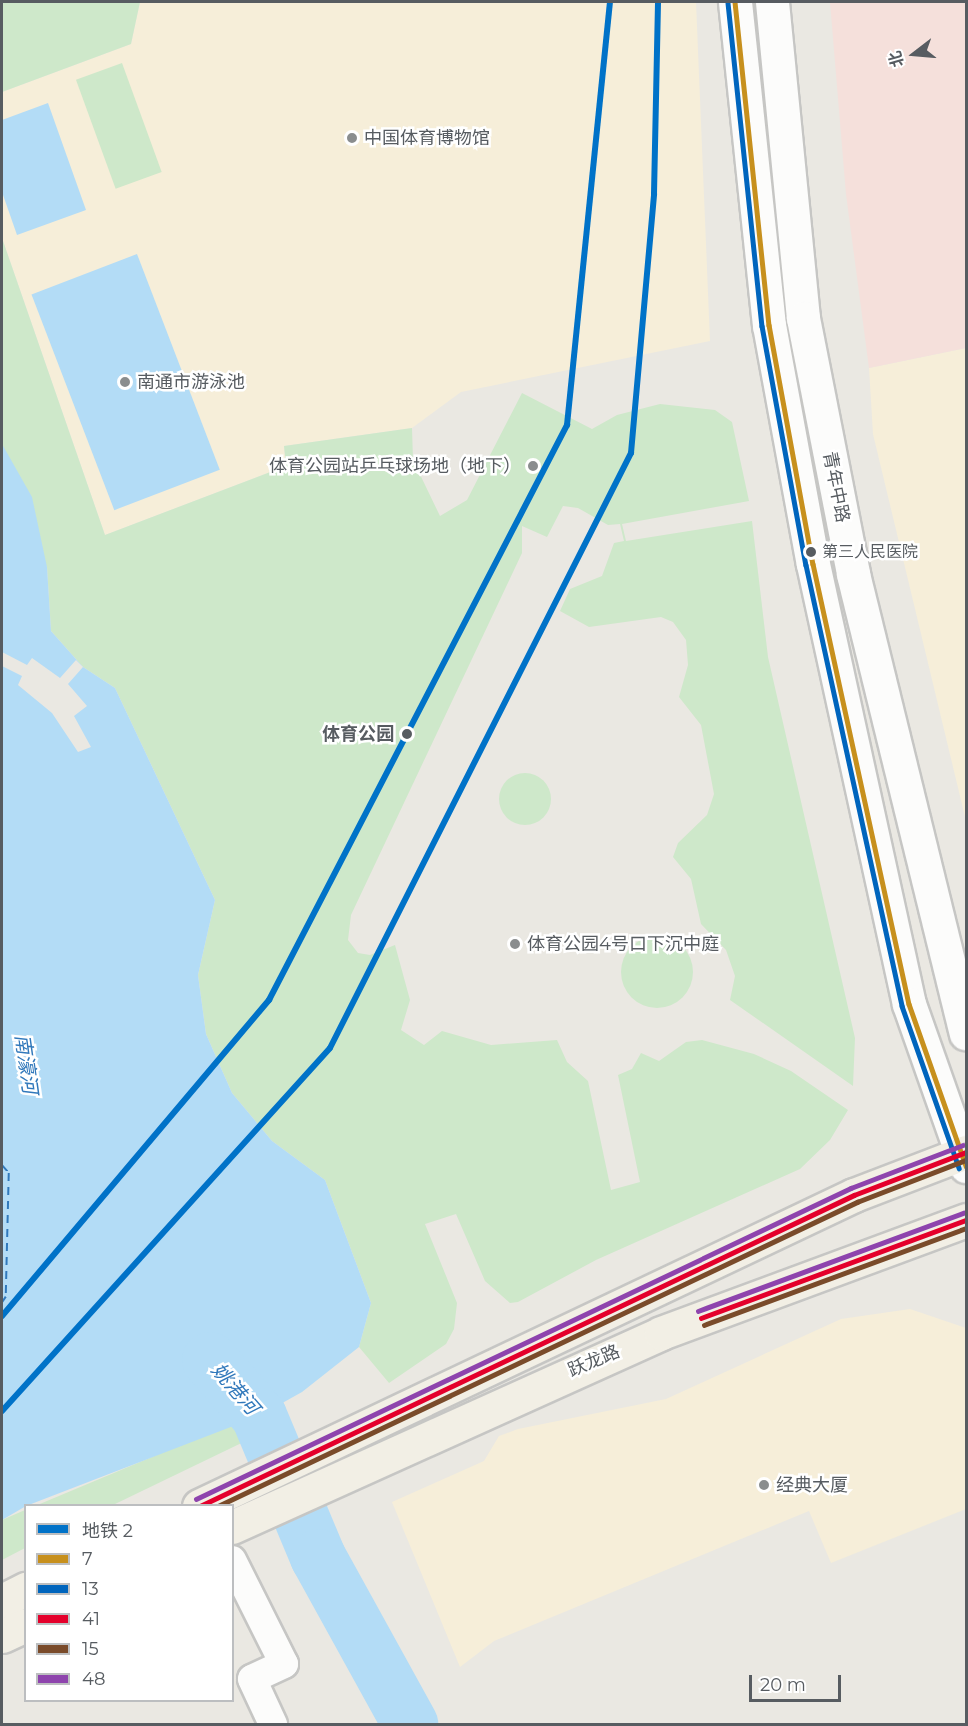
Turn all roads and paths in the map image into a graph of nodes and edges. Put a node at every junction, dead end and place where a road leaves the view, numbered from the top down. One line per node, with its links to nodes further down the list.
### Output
1 (735, 2): 4 (main road, 青年中路)
2 (772, 2): 3 (main road, 青年中路)
3 (966, 1033)
4 (965, 1157): 6 (main road, 跃龙路)
5 (966, 1220): 6 (main road, 跃龙路)
6 (243, 1510)
7 (234, 1564): 12 (street)
8 (24, 1590): 9 (main road)
9 (2, 1600)
10 (24, 1626): 11 (main road)
11 (2, 1636)
12 (273, 1725)

